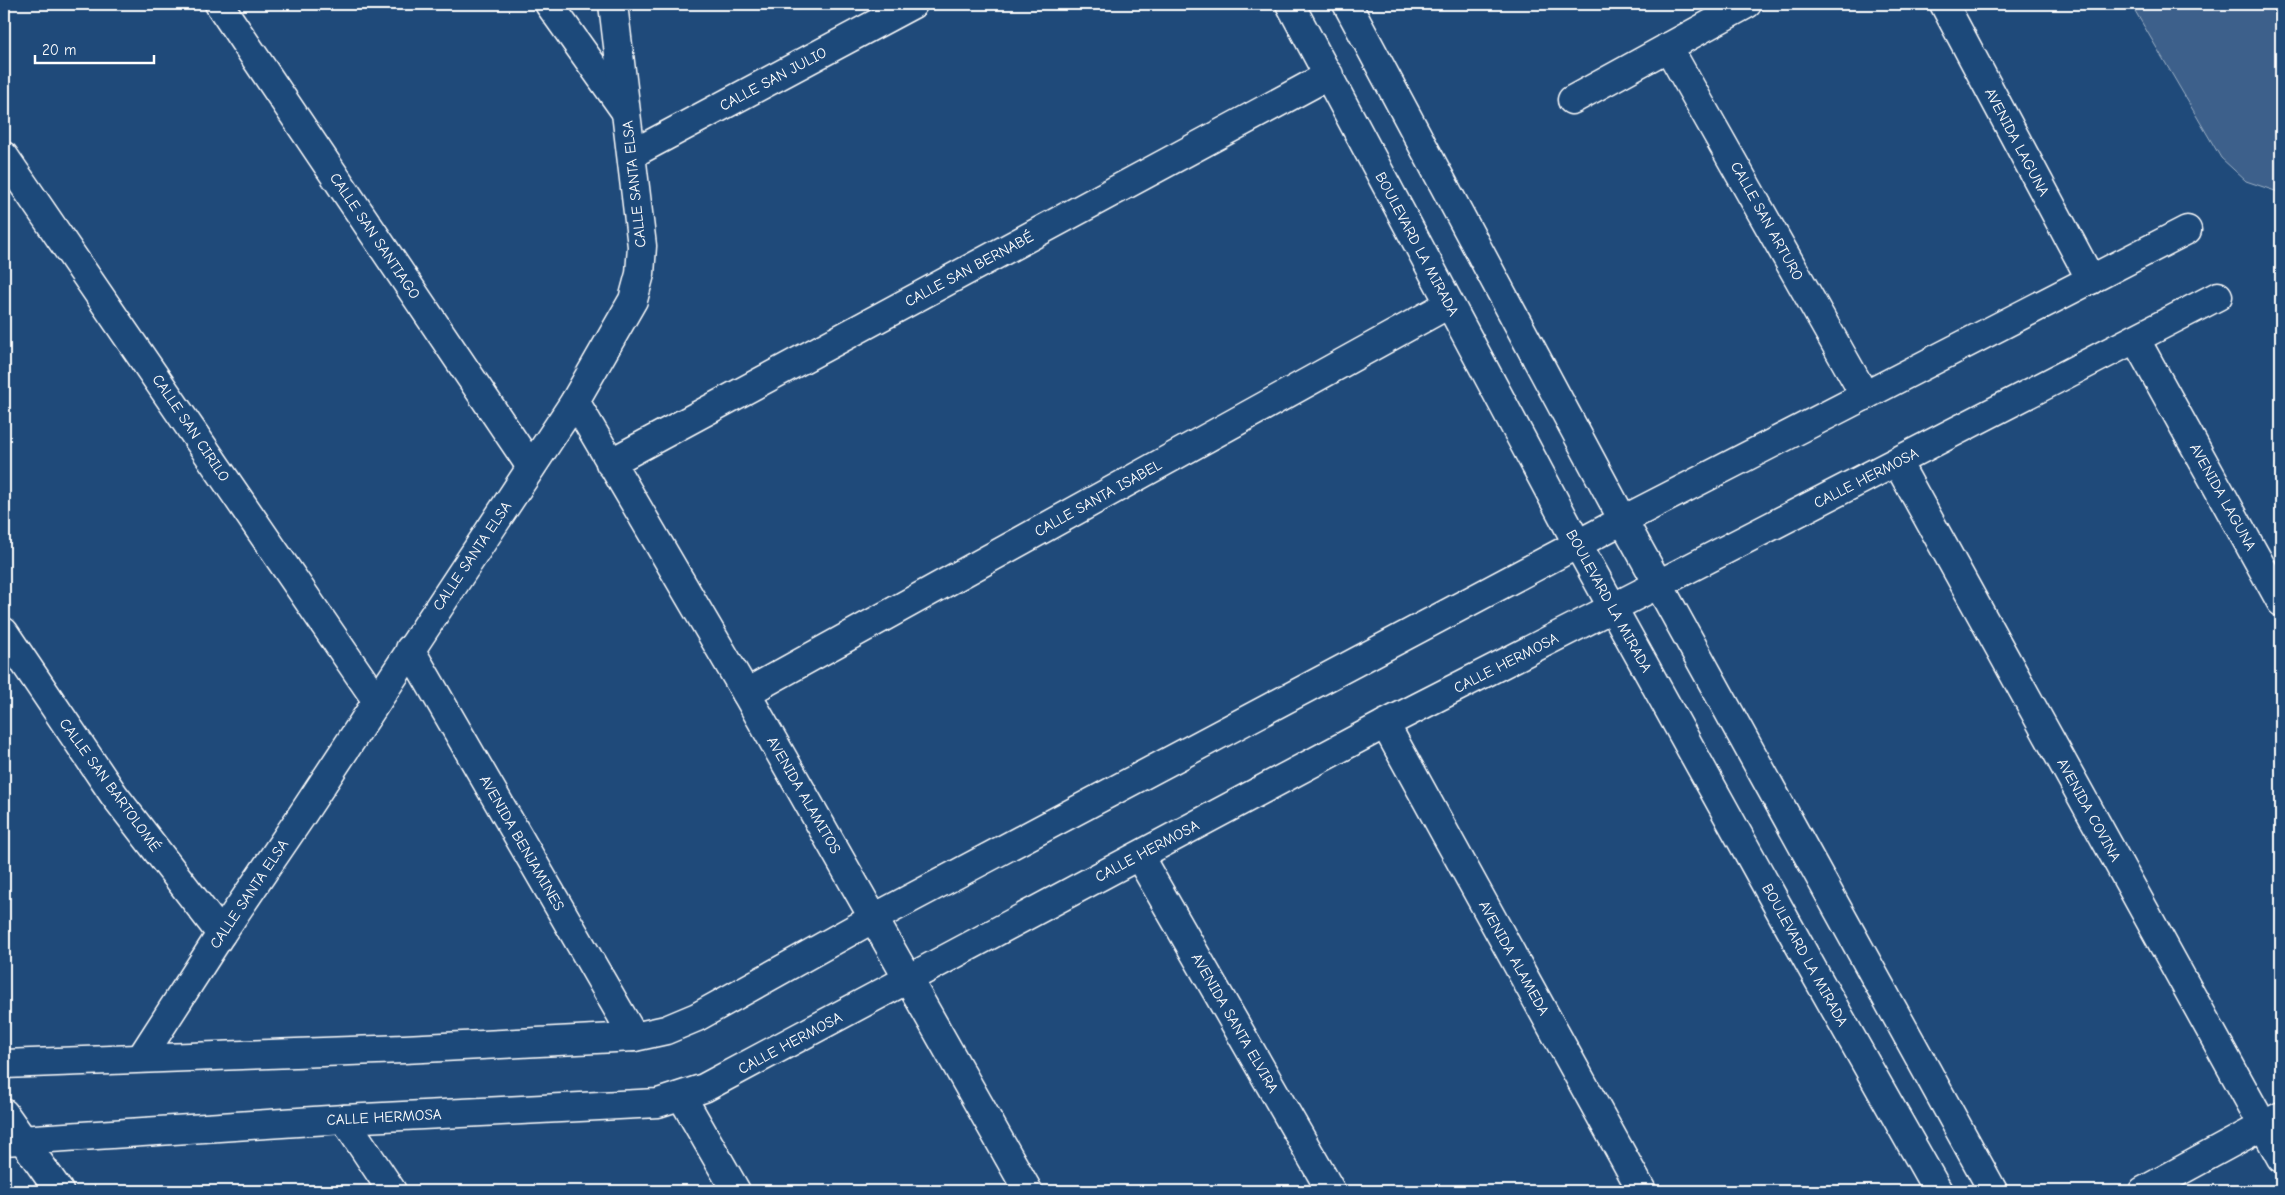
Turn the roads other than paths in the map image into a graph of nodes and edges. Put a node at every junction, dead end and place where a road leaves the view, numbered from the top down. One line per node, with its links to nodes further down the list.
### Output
1 (220, 4): 24 (street, CALLE SAN SANTIAGO)
2 (549, 4): 12 (street)
3 (613, 4): 12 (street, CALLE SANTA ELSA)
4 (914, 4): 13 (street, CALLE SAN JULIO)
5 (1290, 4): 10 (street, BOULEVARD LA MIRADA)
6 (1347, 4): 25 (street)
7 (1747, 4): 9 (street)
8 (1944, 4): 16 (street, AVENIDA LAGUNA)
9 (1668, 47): 11 (street); 20 (street, CALLE SAN ARTURO)
10 (1329, 75): 18 (street, BOULEVARD LA MIRADA); 23 (street, CALLE SAN BERNABÉ)
11 (1572, 100)
12 (626, 113): 13 (street, CALLE SANTA ELSA)
13 (632, 154): 21 (street, CALLE SANTA ELSA)
14 (4, 156): 33 (street, CALLE SAN CIRILO)
15 (2187, 230): 16 (street)
16 (2091, 280): 20 (street)
17 (2218, 296): 19 (street, CALLE HERMOSA)
18 (1449, 304): 26 (street, BOULEVARD LA MIRADA); 32 (street, CALLE SANTA ISABEL)
19 (2136, 340): 22 (street, CALLE HERMOSA); 28 (street, AVENIDA LAGUNA)
20 (1865, 396): 25 (street)
21 (575, 401): 23 (street, AVENIDA ALAMITOS); 24 (street, CALLE SANTA ELSA)
22 (1896, 462): 27 (street, CALLE HERMOSA); 45 (street, AVENIDA COVINA)
23 (610, 463): 32 (street, AVENIDA ALAMITOS)
24 (531, 468): 31 (street, CALLE SANTA ELSA)
25 (1624, 520): 26 (street); 27 (street)
26 (1578, 545): 29 (street, BOULEVARD LA MIRADA); 36 (street)
27 (1657, 585): 29 (street, CALLE HERMOSA); 55 (street)
28 (2281, 602)
29 (1613, 609): 34 (street, CALLE HERMOSA); 54 (street, BOULEVARD LA MIRADA)
30 (4, 632): 37 (street, CALLE SAN BARTOLOMÉ)
31 (410, 649): 33 (street, CALLE SANTA ELSA); 39 (street, AVENIDA BENJAMINES)
32 (746, 693): 36 (street, AVENIDA ALAMITOS)
33 (378, 701): 37 (street, CALLE SANTA ELSA)
34 (1385, 724): 35 (street, CALLE HERMOSA); 53 (street, AVENIDA ALAMEDA)
35 (1138, 856): 38 (street, CALLE HERMOSA); 52 (street, AVENIDA SANTA ELVIRA)
36 (874, 918): 38 (street, AVENIDA ALAMITOS); 39 (street)
37 (221, 934): 40 (street, CALLE SANTA ELSA)
38 (908, 980): 42 (street, CALLE HERMOSA); 51 (street, AVENIDA ALAMITOS)
39 (634, 1037): 40 (street)
40 (141, 1058): 41 (street)
41 (4, 1064)
42 (682, 1097): 44 (street, CALLE HERMOSA); 50 (street)
43 (4, 1114): 46 (street)
44 (344, 1119): 46 (street, CALLE HERMOSA); 49 (street)
45 (2272, 1121): 47 (street, AVENIDA COVINA); 56 (street)
46 (13, 1140): 48 (street)
47 (2281, 1158)
48 (59, 1191)
49 (392, 1191)
50 (736, 1191)
51 (1028, 1191)
52 (1332, 1191)
53 (1642, 1191)
54 (1938, 1191)
55 (1993, 1191)
56 (2143, 1191)

